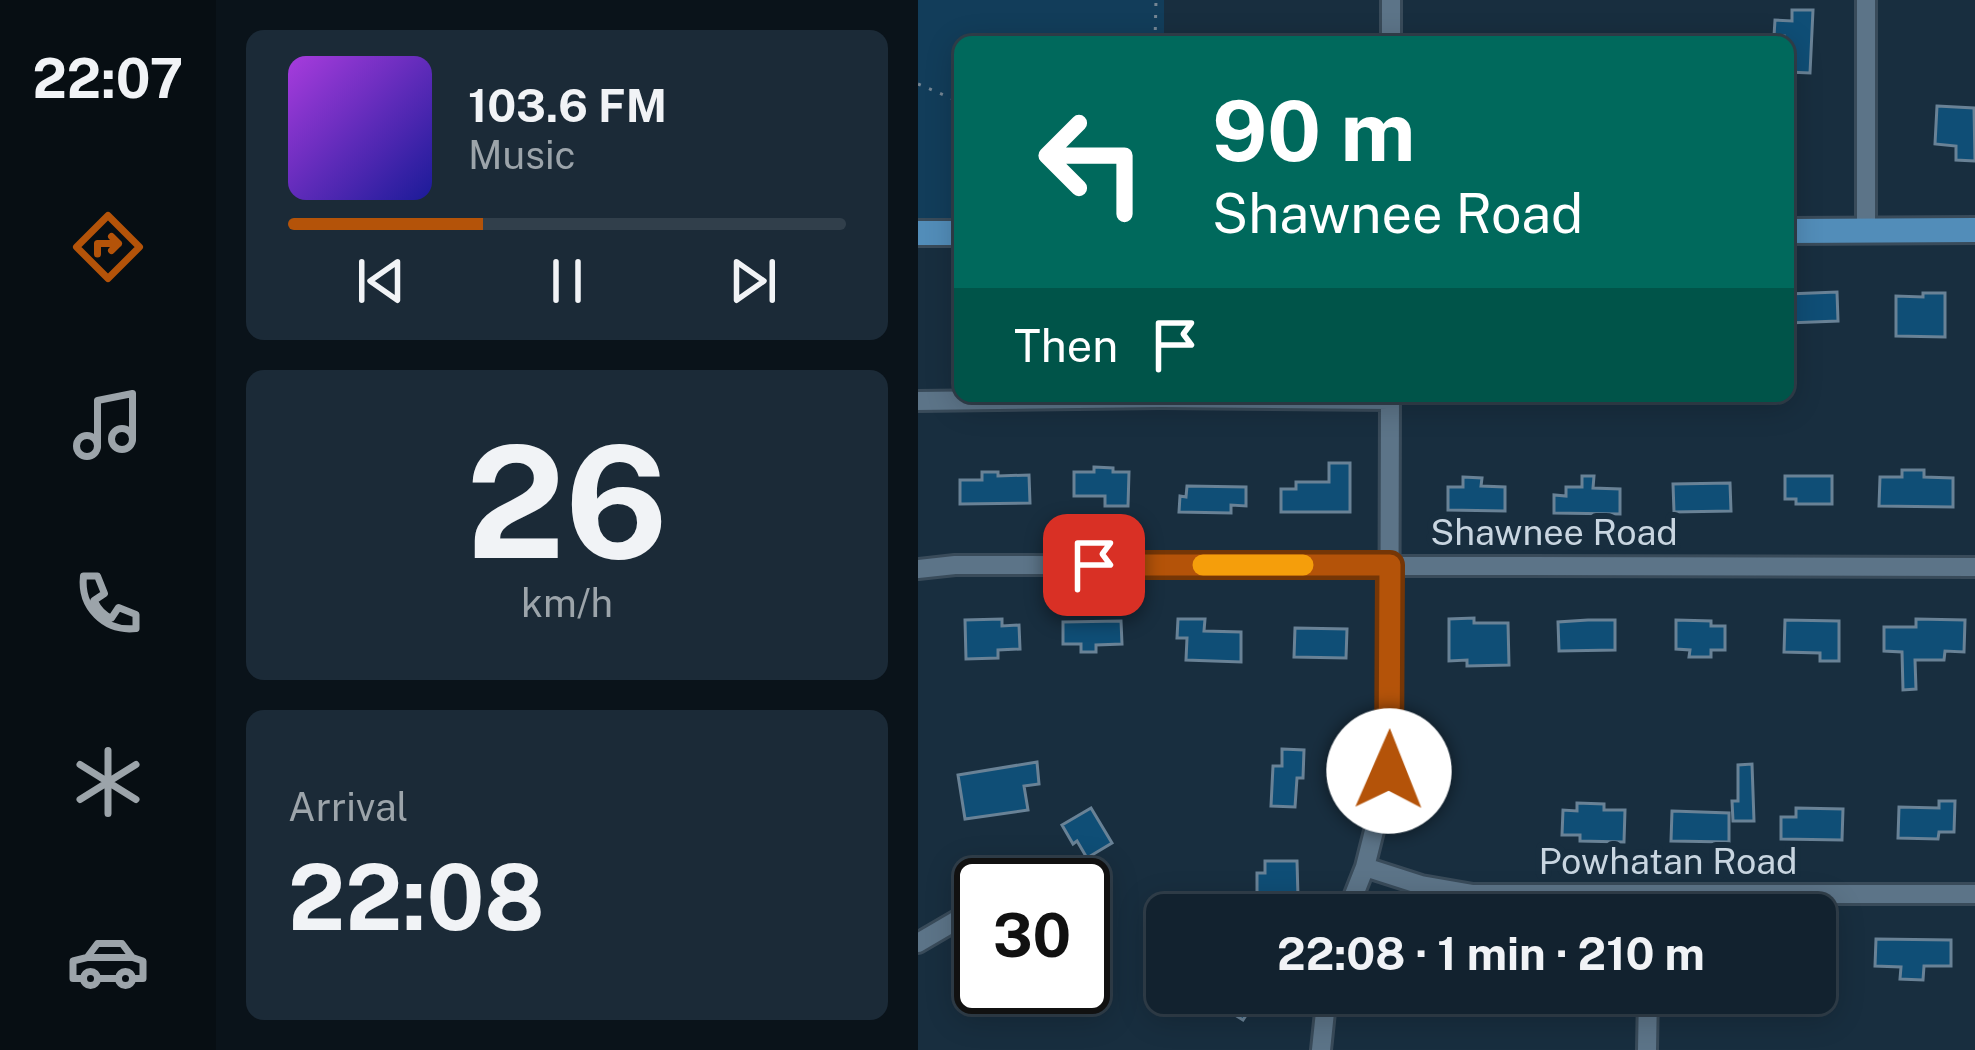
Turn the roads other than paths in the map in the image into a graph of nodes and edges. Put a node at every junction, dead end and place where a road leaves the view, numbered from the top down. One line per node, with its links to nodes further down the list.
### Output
1 (1390, 0): 3 (street)
2 (1866, 0): 6 (street)
3 (1390, 36)
4 (1975, 230): 6 (main road)
5 (1794, 231): 6 (main road)
6 (1866, 231)
7 (918, 233): 8 (main road)
8 (954, 233)
9 (918, 401): 10 (street)
10 (954, 401)
11 (1390, 402): 12 (street)
12 (1390, 565): 13 (street, Shawnee Road); 14 (street, Shawnee Road); 15 (street)
13 (1975, 567)
14 (918, 569)
15 (1365, 867): 16 (street, Powhatan Road); 17 (street)
16 (1648, 893): 18 (street, Powhatan Road)
17 (1354, 894)
18 (1975, 894)
19 (954, 922): 20 (street)
20 (918, 943)
21 (1325, 1014): 23 (street)
22 (1648, 1014): 24 (street)
23 (1321, 1050)
24 (1647, 1050)

